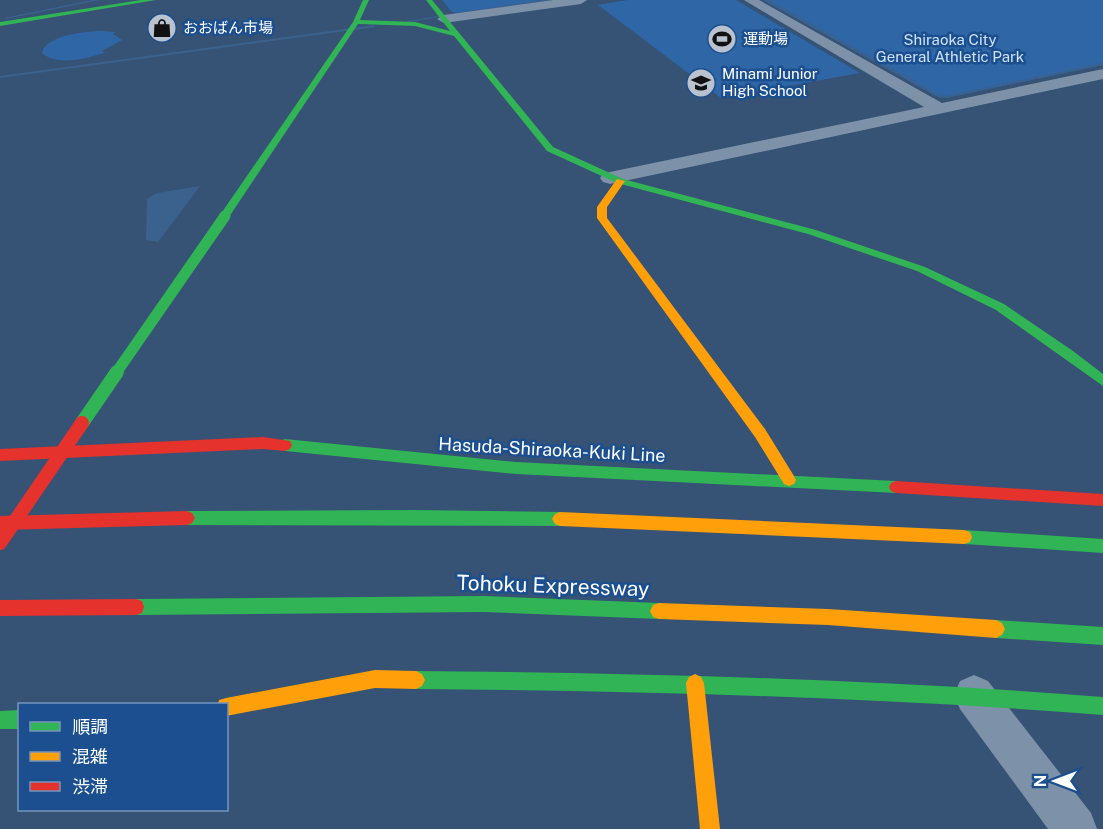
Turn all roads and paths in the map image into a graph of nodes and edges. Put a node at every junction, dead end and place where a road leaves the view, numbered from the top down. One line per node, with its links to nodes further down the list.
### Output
1 (153, 0): 8 (main road)
2 (366, 0): 7 (main road)
3 (429, 0): 6 (main road)
4 (581, 0): 6 (street)
5 (750, 0): 11 (street)
6 (444, 19): 9 (main road)
7 (356, 22): 9 (main road); 18 (main road, bridge)
8 (0, 24)
9 (456, 34): 12 (main road)
10 (1103, 74): 11 (street)
11 (939, 108): 12 (street)
12 (615, 180): 13 (main road); 15 (main road)
13 (1103, 381)
14 (0, 454): 15 (main road, Hasuda-Shiraoka-Kuki Line)
15 (789, 480): 16 (main road, Hasuda-Shiraoka-Kuki Line)
16 (1103, 500)
17 (0, 523): 19 (main road)
18 (0, 543)
19 (1103, 546)
20 (0, 608): 21 (main road, Tohoku Expressway)
21 (1103, 636)
22 (694, 683): 23 (main road); 25 (main road); 28 (main road)
23 (974, 694): 24 (main road); 29 (street)
24 (1103, 705)
25 (228, 707)
26 (0, 720): 27 (main road)
27 (18, 720)
28 (710, 829)
29 (1075, 829)

